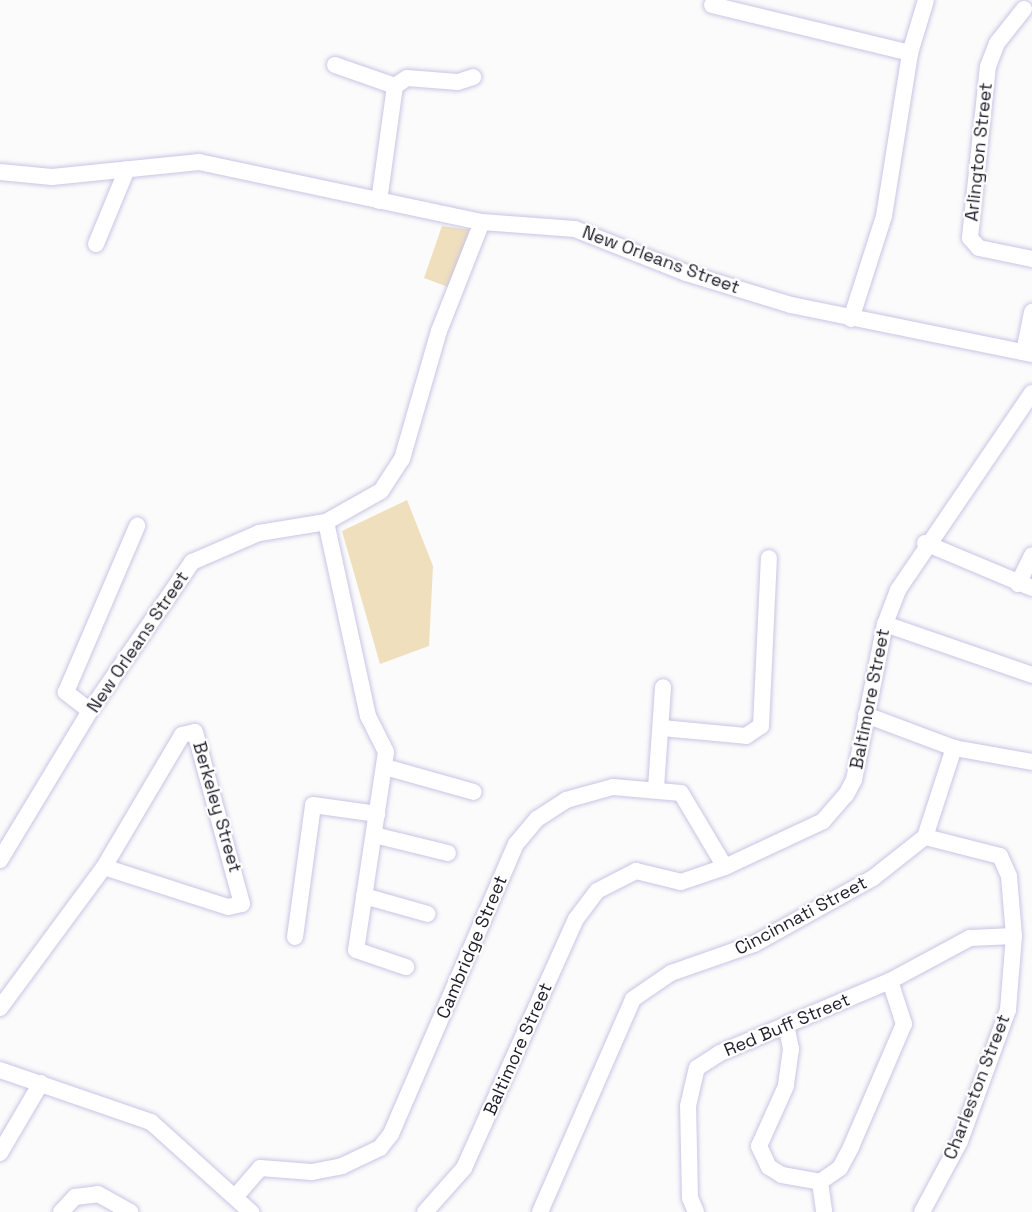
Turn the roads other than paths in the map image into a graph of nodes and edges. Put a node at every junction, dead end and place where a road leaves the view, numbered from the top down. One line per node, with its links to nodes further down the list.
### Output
1 (926, 0): 4 (street)
2 (712, 5): 4 (street)
3 (1023, 8): 13 (street, Arlington Street)
4 (910, 53): 15 (street)
5 (335, 65): 7 (street)
6 (473, 76): 7 (street)
7 (395, 86): 10 (street)
8 (127, 170): 9 (street); 10 (street); 12 (street)
9 (0, 172)
10 (379, 201): 11 (street)
11 (482, 222): 15 (street, New Orleans Street); 18 (street, New Orleans Street)
12 (96, 244)
13 (1032, 259)
14 (1032, 312): 16 (street)
15 (851, 319): 16 (street, New Orleans Street)
16 (1028, 353)
17 (1032, 393): 20 (street, Baltimore Street)
18 (326, 522): 27 (street, New Orleans Street); 32 (street)
19 (137, 526): 27 (street)
20 (925, 543): 23 (street); 24 (street, Baltimore Street)
21 (1032, 555): 23 (street)
22 (769, 558): 29 (street)
23 (1025, 586)
24 (885, 624): 25 (street); 28 (street, Baltimore Street)
25 (1032, 675)
26 (663, 687): 29 (street)
27 (90, 711): 39 (street, New Orleans Street)
28 (866, 716): 30 (street); 41 (street, Baltimore Street)
29 (662, 728): 33 (street)
30 (954, 748): 31 (street); 37 (street)
31 (1032, 762)
32 (385, 767): 34 (street); 35 (street)
33 (656, 788): 41 (street, Cambridge Street); 54 (street, Cambridge Street)
34 (474, 792)
35 (377, 814): 36 (street); 45 (street)
36 (374, 835): 38 (street); 42 (street)
37 (925, 837): 44 (street, Charleston Street); 59 (street, Cincinnati Street)
38 (448, 853)
39 (0, 860)
40 (104, 867): 40 (street, Berkeley Street); 48 (street, Berkeley Street)
41 (725, 867): 58 (street, Baltimore Street)
42 (364, 896): 43 (street); 46 (street)
43 (428, 914)
44 (1014, 936): 47 (street, Red Buff Street); 62 (street, Charleston Street)
45 (295, 937)
46 (406, 967)
47 (890, 981): 49 (street, Red Buff Street); 53 (street)
48 (0, 1008)
49 (786, 1025): 53 (street); 60 (street, Red Buff Street)
50 (0, 1070): 51 (street)
51 (41, 1083): 52 (street); 54 (street)
52 (0, 1154)
53 (820, 1182): 61 (street)
54 (236, 1196): 57 (street)
55 (61, 1212): 56 (street)
56 (130, 1212)
57 (252, 1212)
58 (425, 1212)
59 (540, 1212)
60 (696, 1212)
61 (824, 1212)
62 (922, 1212)

